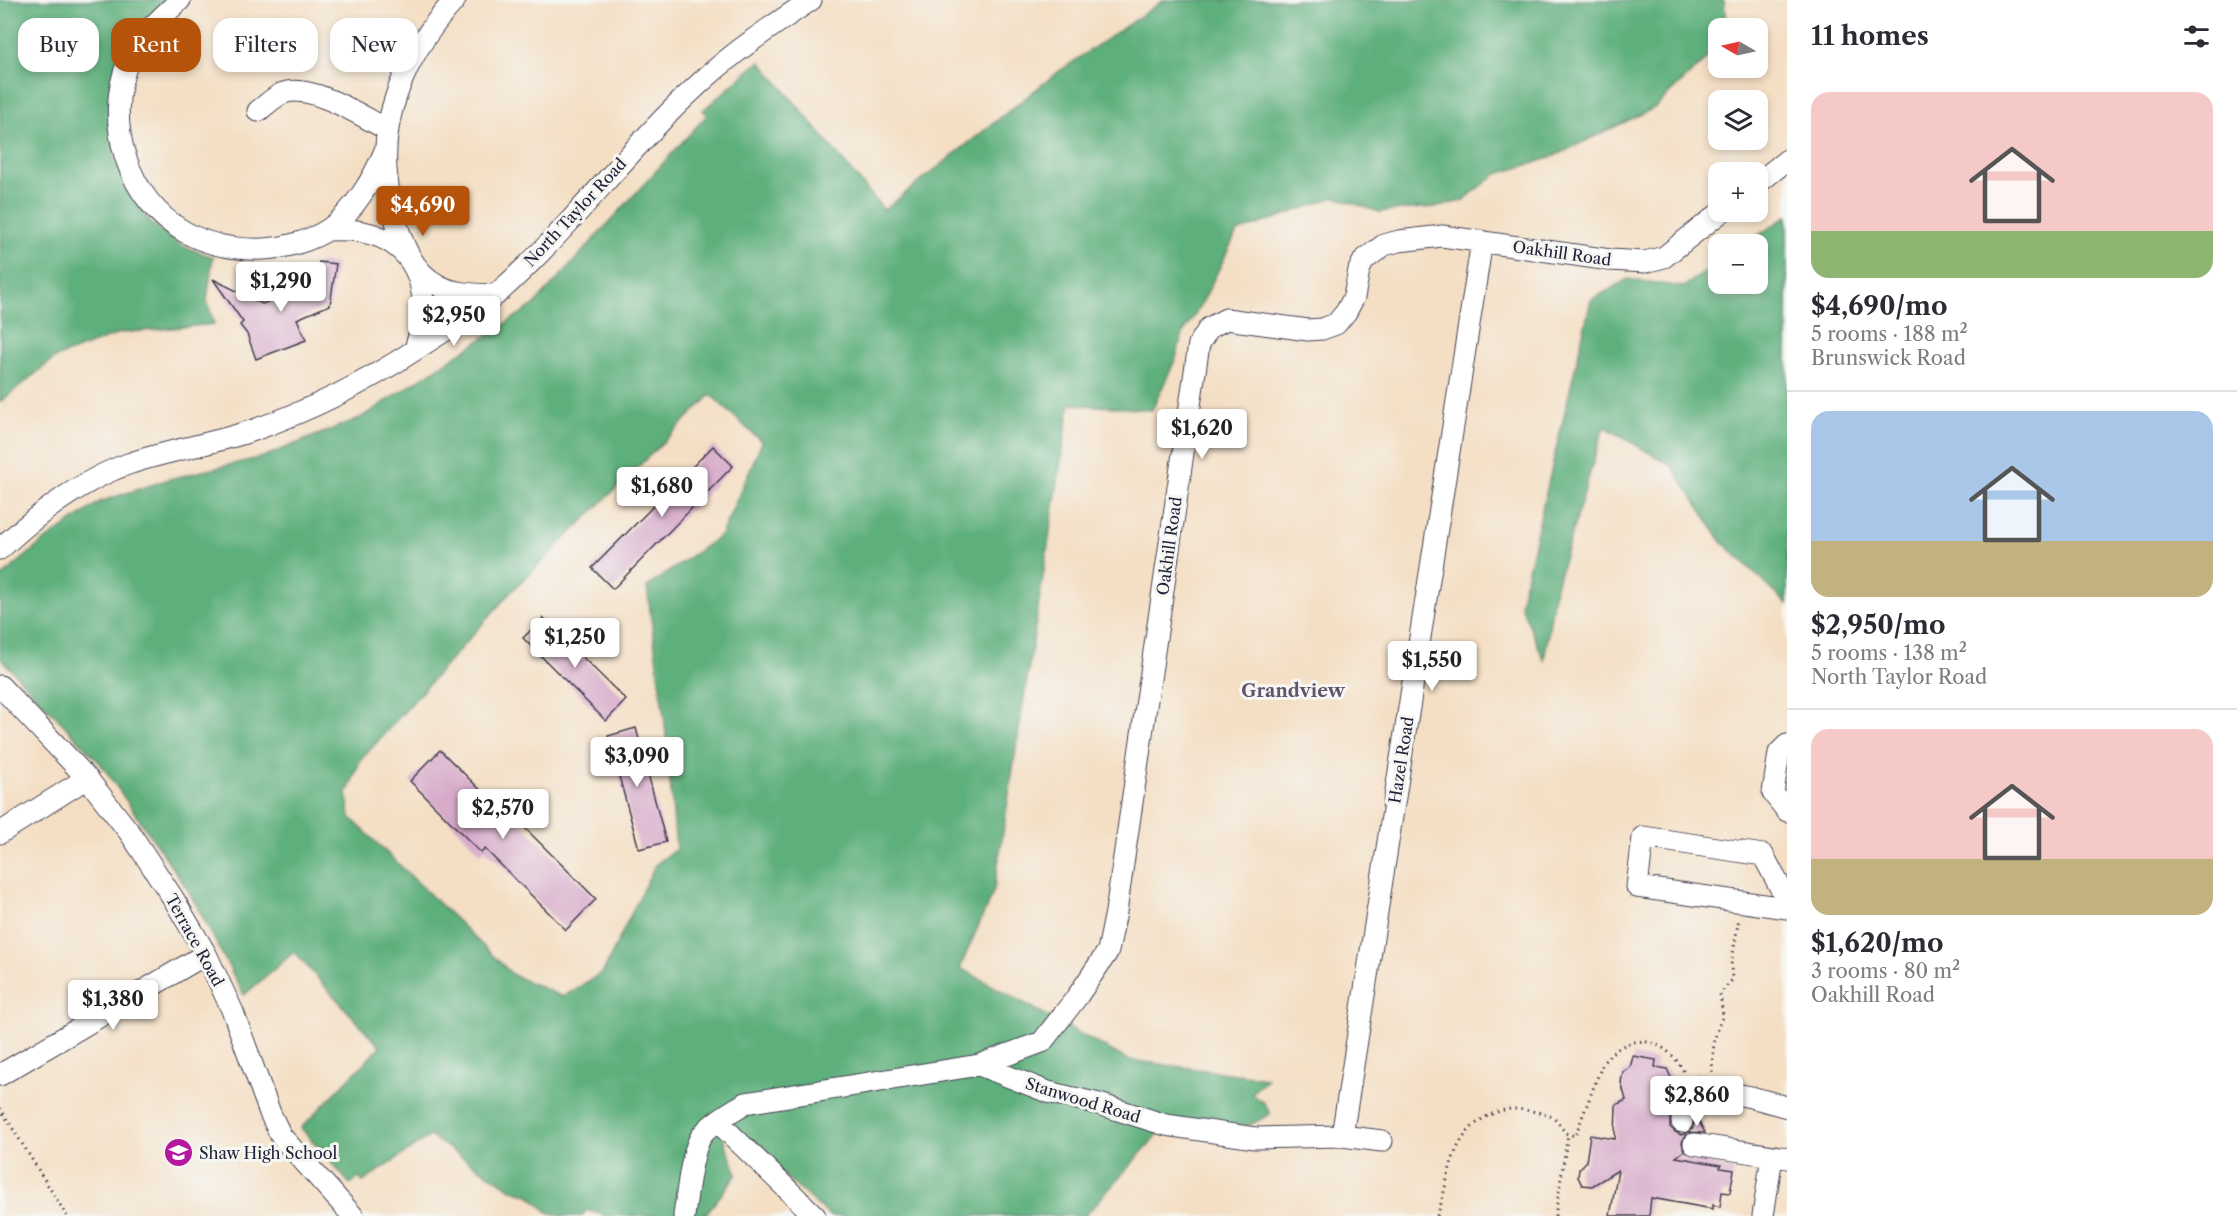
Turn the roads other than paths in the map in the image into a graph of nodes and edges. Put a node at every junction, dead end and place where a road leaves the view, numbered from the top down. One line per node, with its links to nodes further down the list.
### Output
1 (180, 0): 9 (street)
2 (455, 0): 5 (street)
3 (811, 0): 12 (street, North Taylor Road)
4 (258, 111): 5 (street)
5 (387, 139): 9 (street); 11 (street)
6 (1787, 160): 7 (street)
7 (1768, 175)
8 (1708, 222): 10 (street, Oakhill Road)
9 (328, 230): 11 (street)
10 (1482, 242): 23 (street, Oakhill Road); 28 (street, Hazel Road)
11 (411, 260): 12 (street); 13 (street)
12 (496, 295): 13 (street, North Taylor Road)
13 (415, 350): 14 (street, North Taylor Road)
14 (0, 549)
15 (0, 686): 17 (street, Terrace Road)
16 (1787, 746): 18 (street)
17 (87, 778): 19 (street); 22 (street, Terrace Road)
18 (1787, 811)
19 (0, 833)
20 (1787, 900): 21 (street)
21 (1787, 908)
22 (206, 954): 24 (street); 32 (street, Terrace Road)
23 (979, 1065): 26 (street); 28 (street, Stanwood Road)
24 (0, 1075)
25 (1787, 1107): 27 (street)
26 (717, 1121): 33 (street); 34 (street)
27 (1682, 1122)
28 (1342, 1136): 29 (street, Stanwood Road)
29 (1382, 1141)
30 (1694, 1144): 31 (street)
31 (1779, 1157): 35 (street)
32 (353, 1216)
33 (684, 1216)
34 (815, 1216)
35 (1763, 1216)

